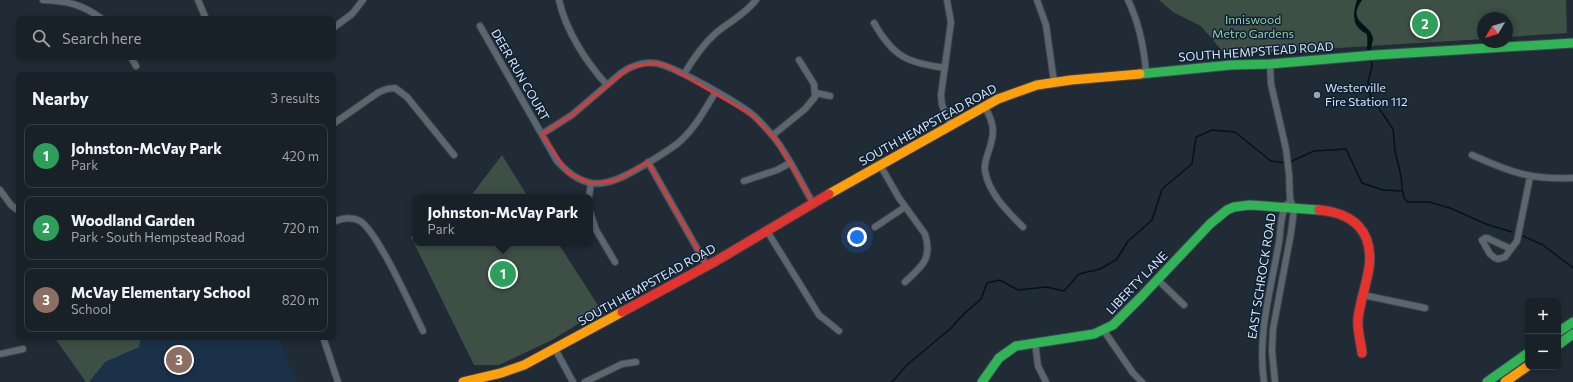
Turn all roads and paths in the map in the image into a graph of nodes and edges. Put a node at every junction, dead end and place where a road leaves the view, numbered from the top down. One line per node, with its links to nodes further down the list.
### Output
1 (43, 0): 9 (street)
2 (198, 0): 11 (street)
3 (363, 0): 13 (street)
4 (560, 0): 24 (street)
5 (756, 0): 22 (street)
6 (948, 0): 20 (street)
7 (1038, 0): 23 (street)
8 (1128, 0): 21 (street)
9 (67, 1): 10 (street)
10 (98, 16)
11 (205, 16)
12 (874, 23): 20 (street)
13 (336, 26)
14 (480, 26): 31 (street, DEER RUN COURT)
15 (1573, 43): 18 (street, SOUTH HEMPSTEAD ROAD)
16 (133, 60): 19 (street)
17 (799, 60): 26 (street)
18 (1270, 64): 21 (street, SOUTH HEMPSTEAD ROAD); 44 (street, EAST SCHROCK ROAD)
19 (136, 66)
20 (945, 68): 30 (street)
21 (1146, 72): 23 (street, SOUTH HEMPSTEAD ROAD)
22 (684, 74): 24 (street); 25 (street)
23 (1054, 82): 28 (street, SOUTH HEMPSTEAD ROAD)
24 (606, 85): 31 (street)
25 (715, 92): 32 (street); 35 (street)
26 (816, 93): 27 (street); 32 (street)
27 (830, 96)
28 (984, 107): 30 (street, SOUTH HEMPSTEAD ROAD); 53 (street)
29 (336, 122): 33 (street)
30 (951, 125): 37 (street, SOUTH HEMPSTEAD ROAD)
31 (542, 134): 41 (street, DEER RUN COURT)
32 (773, 135): 36 (street)
33 (454, 155)
34 (1472, 155): 38 (street)
35 (648, 162): 41 (street); 57 (street)
36 (790, 163): 40 (street); 45 (street)
37 (880, 165): 45 (street, SOUTH HEMPSTEAD ROAD); 46 (street)
38 (1530, 176): 39 (street); 55 (street)
39 (1573, 178)
40 (744, 181)
41 (591, 183): 43 (street)
42 (0, 190): 48 (street)
43 (589, 194)
44 (1290, 199): 47 (street, EAST SCHROCK ROAD); 49 (street, EAST SCHROCK ROAD)
45 (813, 203): 54 (street, SOUTH HEMPSTEAD ROAD)
46 (905, 207): 52 (street); 59 (street)
47 (1284, 208): 49 (street, LIBERTY LANE); 58 (street, LIBERTY LANE); 87 (street, EAST SCHROCK ROAD)
48 (16, 209)
49 (1294, 209): 60 (street, LIBERTY LANE); 88 (street, EAST SCHROCK ROAD)
50 (336, 221): 65 (street)
51 (593, 221): 56 (street)
52 (875, 227)
53 (1023, 227)
54 (767, 231): 57 (street, SOUTH HEMPSTEAD ROAD); 66 (street)
55 (1511, 249): 55 (street)
56 (615, 262)
57 (707, 266): 73 (street, SOUTH HEMPSTEAD ROAD)
58 (1158, 280): 61 (street); 67 (street, LIBERTY LANE)
59 (905, 282)
60 (1363, 295): 62 (street); 74 (street, LIBERTY LANE)
61 (1184, 305)
62 (1425, 308)
63 (1573, 322): 64 (street)
64 (1561, 330)
65 (423, 331)
66 (839, 331)
67 (1104, 331): 70 (street, LIBERTY LANE); 86 (street)
68 (1573, 334): 71 (street)
69 (324, 340): 80 (street)
70 (1034, 342): 84 (street, LIBERTY LANE); 85 (street)
71 (1561, 343)
72 (23, 349): 75 (street)
73 (555, 349): 79 (street, SOUTH HEMPSTEAD ROAD); 82 (street)
74 (1362, 353)
75 (0, 354)
76 (1525, 355): 89 (street)
77 (636, 362): 83 (street)
78 (1525, 368): 90 (street)
79 (491, 379): 81 (street, SOUTH HEMPSTEAD ROAD)
80 (338, 382)
81 (463, 382)
82 (573, 382)
83 (585, 382)
84 (982, 382)
85 (1046, 382)
86 (1142, 382)
87 (1264, 382)
88 (1275, 382)
89 (1487, 382)
90 (1505, 382)

